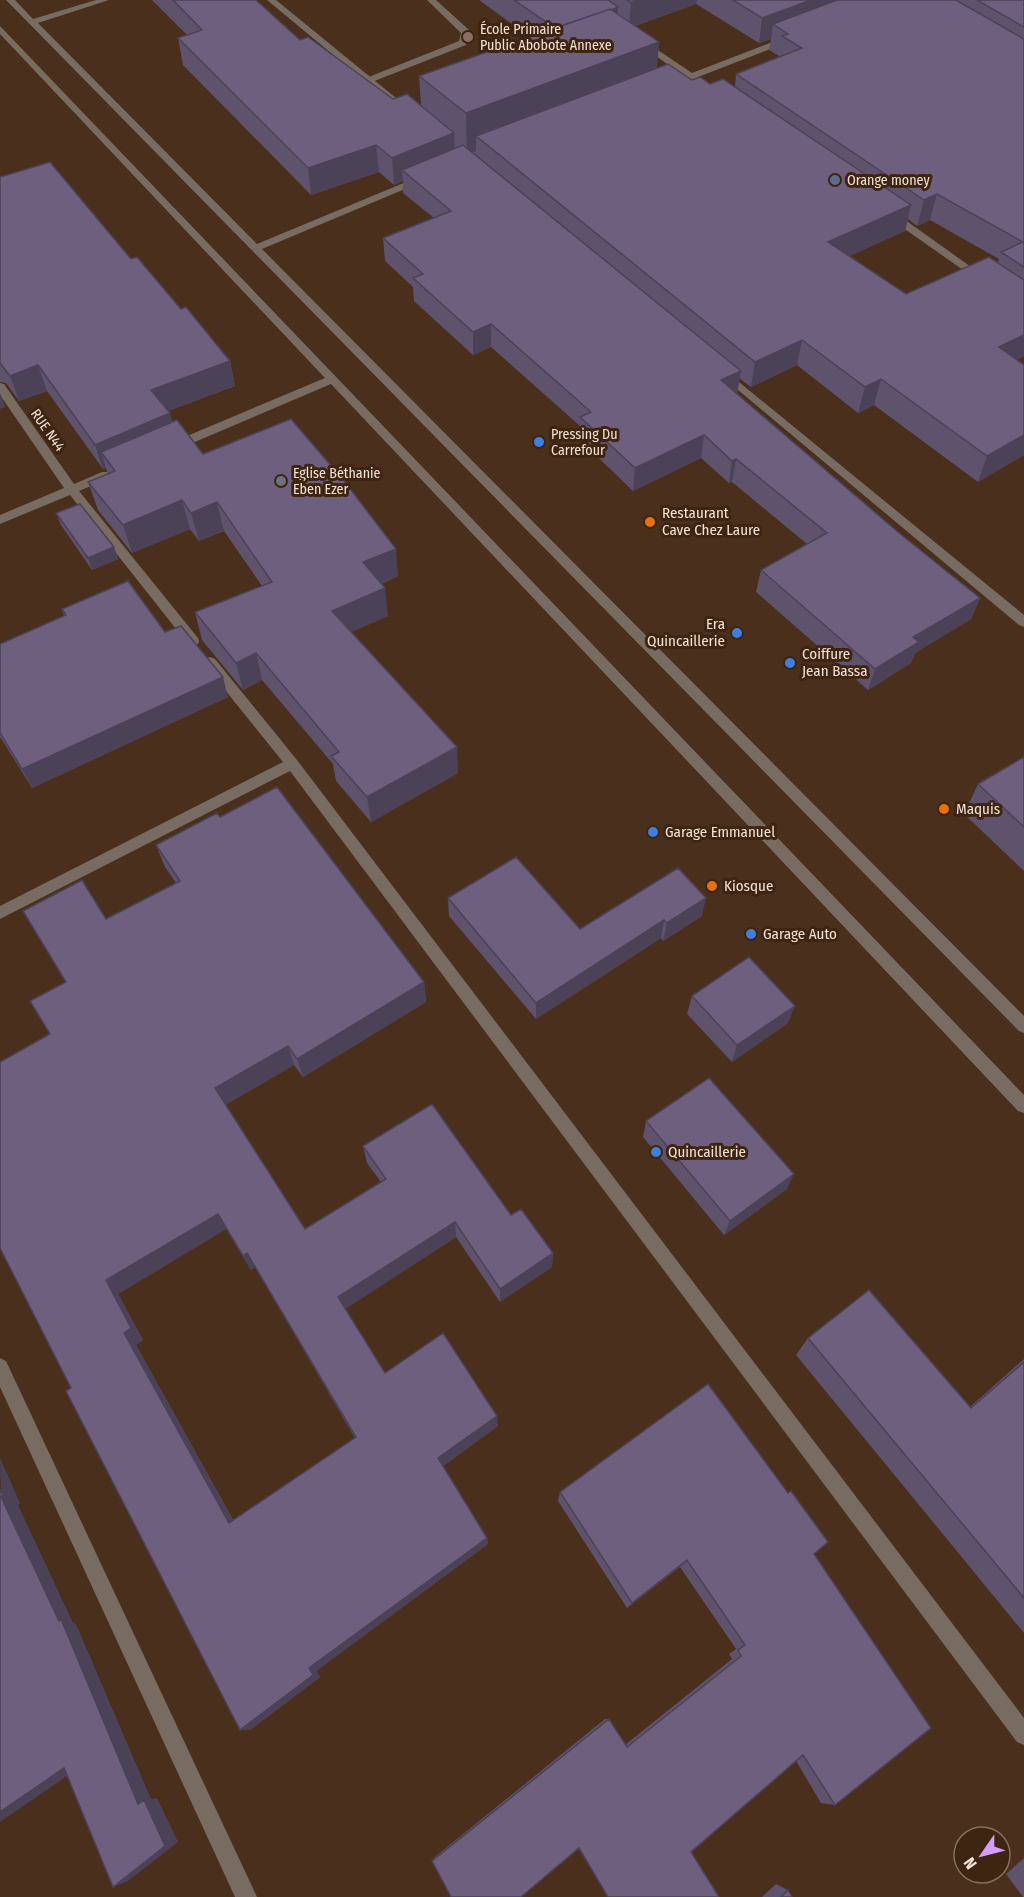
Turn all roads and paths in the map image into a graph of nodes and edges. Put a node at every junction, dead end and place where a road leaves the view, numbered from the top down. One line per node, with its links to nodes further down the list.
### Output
1 (10, 0): 5 (street)
2 (105, 0): 5 (street)
3 (272, 0): 10 (street)
4 (431, 0): 10 (street)
5 (32, 22): 16 (street)
6 (0, 29): 19 (street)
7 (800, 34): 9 (street)
8 (634, 38): 9 (street)
9 (690, 76): 11 (street); 12 (street)
10 (369, 80): 13 (street)
11 (700, 83)
12 (657, 89)
13 (413, 117)
14 (433, 174): 16 (street)
15 (876, 204): 17 (street)
16 (255, 248): 28 (street)
17 (992, 285)
18 (713, 365): 25 (street)
19 (333, 379): 21 (street); 29 (street)
20 (0, 387): 23 (street, RUE N44)
21 (159, 453)
22 (116, 471): 23 (street)
23 (72, 489): 24 (street); 26 (street, RUE N44)
24 (0, 520)
25 (1024, 622)
26 (292, 764): 27 (street); 31 (street, RUE N44)
27 (0, 913)
28 (1024, 1026)
29 (1024, 1106)
30 (0, 1367): 32 (street)
31 (1024, 1735)
32 (246, 1897)

